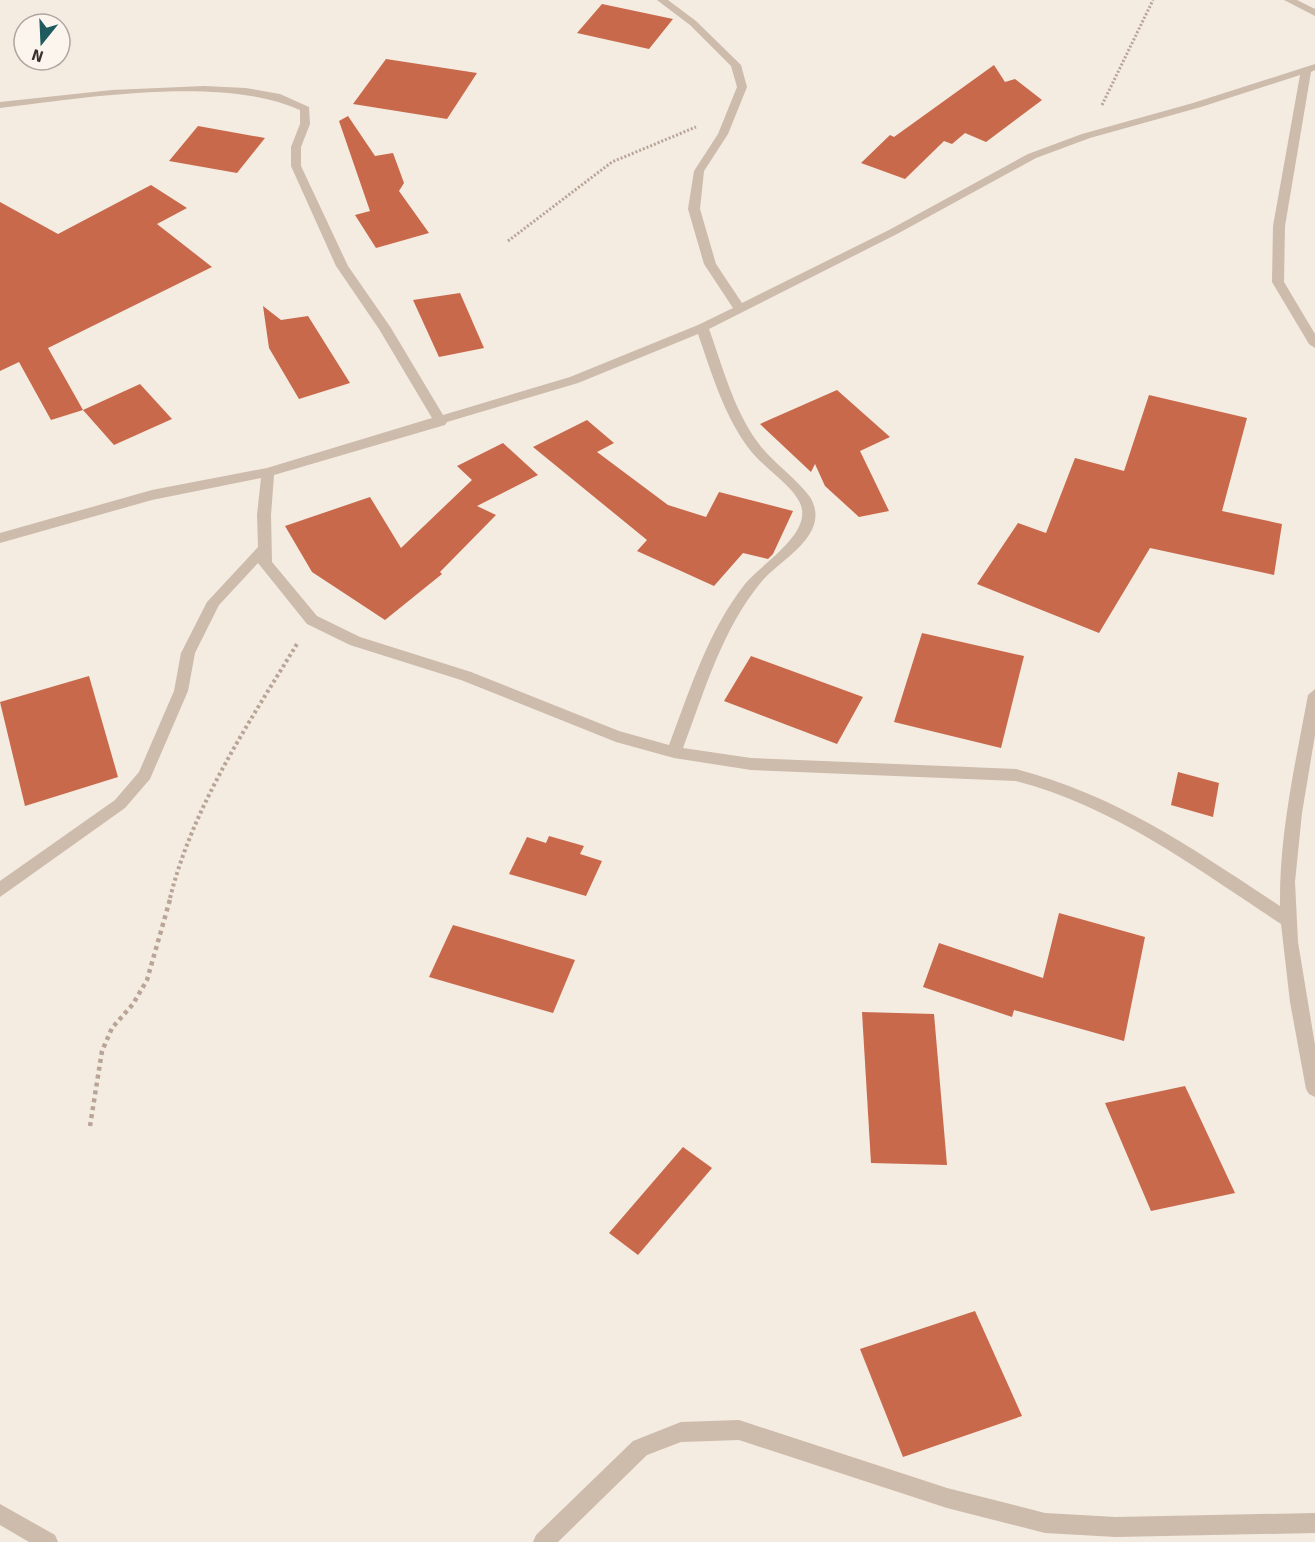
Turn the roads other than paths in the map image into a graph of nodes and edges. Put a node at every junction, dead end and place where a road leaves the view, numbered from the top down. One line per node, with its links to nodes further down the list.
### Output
1 (662, 0): 6 (street)
2 (1289, 0): 3 (street)
3 (1315, 13)
4 (1311, 68): 6 (street); 8 (street)
5 (0, 105): 9 (street)
6 (739, 308): 7 (street)
7 (702, 328): 9 (street); 14 (street)
8 (1314, 342)
9 (441, 422): 10 (street)
10 (268, 472): 11 (street); 12 (street)
11 (0, 538)
12 (263, 550): 14 (street); 15 (street)
13 (1315, 695): 16 (street)
14 (674, 752): 16 (street)
15 (0, 890)
16 (1289, 921): 17 (street)
17 (1315, 1089)
18 (0, 1514): 20 (street)
19 (1315, 1523): 21 (street)
20 (48, 1542)
21 (543, 1542)

